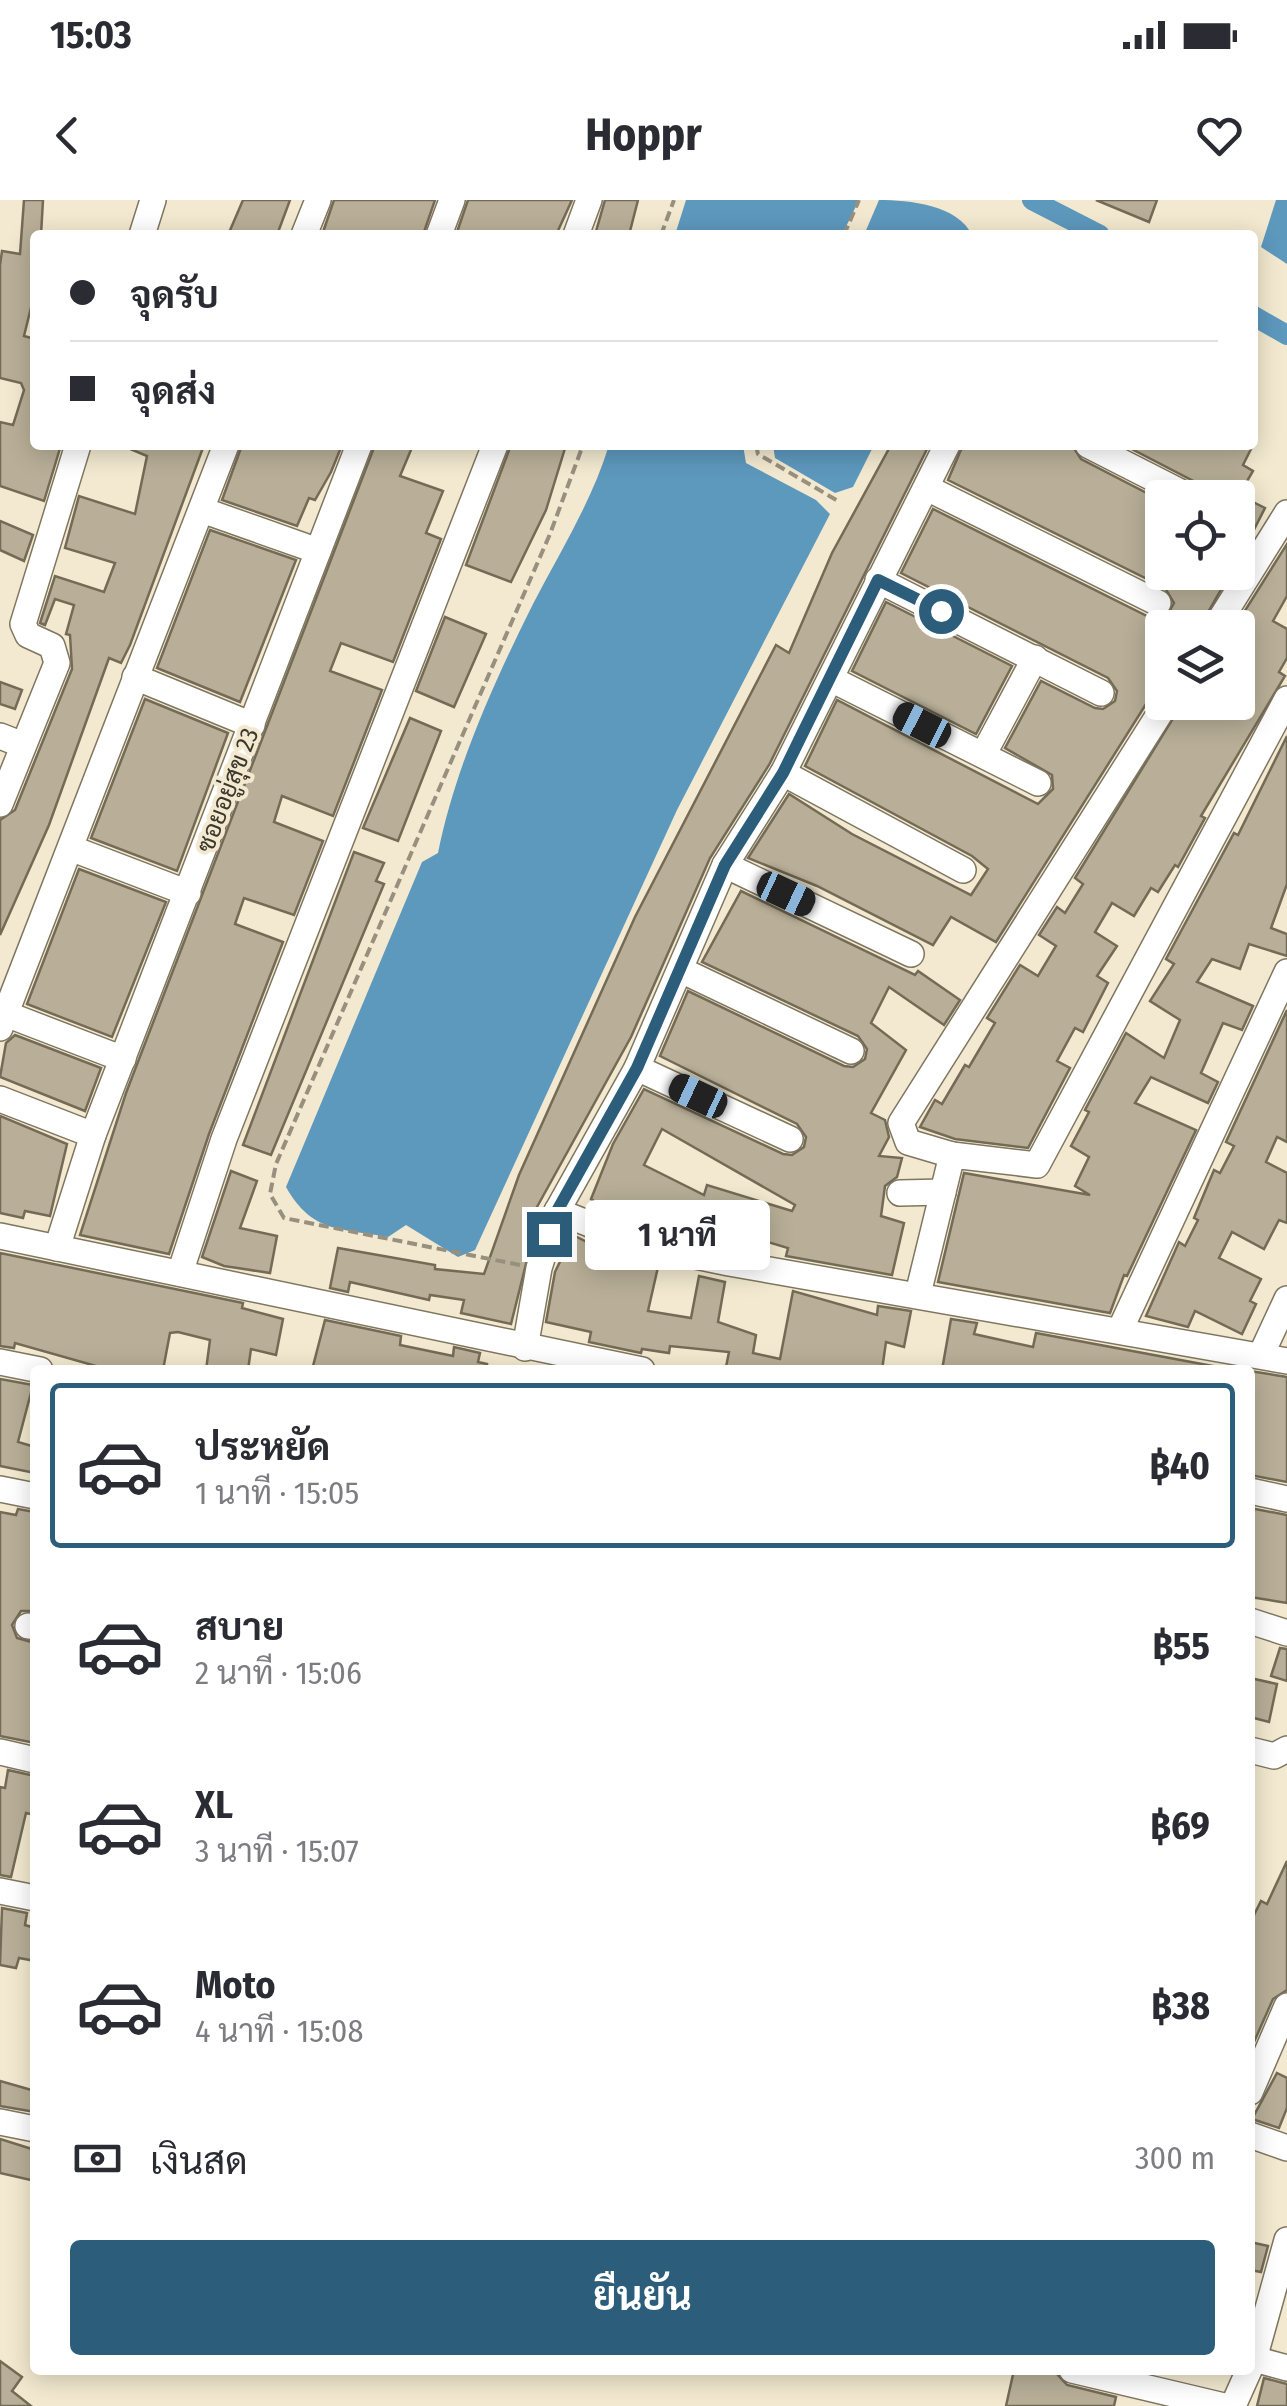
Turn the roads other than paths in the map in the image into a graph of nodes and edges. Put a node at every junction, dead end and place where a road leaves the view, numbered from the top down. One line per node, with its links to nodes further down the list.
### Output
1 (153, 200): 5 (street)
2 (318, 200): 6 (street)
3 (452, 200): 7 (street)
4 (589, 200): 8 (street)
5 (144, 230)
6 (306, 230)
7 (441, 230)
8 (578, 230)
9 (76, 450): 30 (street)
10 (224, 450): 17 (street)
11 (357, 450): 19 (street, ซอยอยู่สุข 23)
12 (493, 450): 55 (street)
13 (945, 450): 16 (street)
14 (1098, 450): 15 (street)
15 (1157, 480)
16 (927, 488): 20 (street); 21 (street)
17 (202, 510): 19 (street); 24 (street)
18 (1287, 514): 22 (street)
19 (318, 551): 29 (street, ซอยอยู่สุข 23)
20 (878, 580): 23 (street); 25 (street)
21 (1158, 603)
22 (1226, 610)
23 (1035, 658): 26 (street); 31 (street)
24 (135, 677): 29 (street); 35 (street)
25 (831, 679): 31 (street); 32 (street)
26 (1101, 694)
27 (1287, 698): 49 (street)
28 (1156, 720): 49 (street)
29 (252, 725): 38 (street, ซอยอยู่สุข 23)
30 (12, 740): 34 (street)
31 (983, 756): 33 (street)
32 (783, 773): 36 (street); 37 (street)
33 (1038, 783)
34 (0, 804)
35 (72, 849): 38 (street); 42 (street)
36 (725, 865): 39 (street); 40 (street)
37 (963, 870)
38 (188, 893): 44 (street, ซอยอยู่สุข 23)
39 (910, 954)
40 (683, 971): 43 (street); 45 (street)
41 (1287, 972): 58 (street)
42 (3, 1021): 44 (street)
43 (851, 1051)
44 (123, 1059): 47 (street, ซอยอยู่สุข 23)
45 (637, 1068): 48 (street); 52 (street)
46 (0, 1099): 47 (street)
47 (93, 1135): 54 (street, ซอยอยู่สุข 23)
48 (790, 1139)
49 (952, 1154): 50 (street)
50 (943, 1192): 51 (street); 56 (street)
51 (900, 1193)
52 (557, 1211): 56 (street); 59 (street)
53 (0, 1236): 54 (street)
54 (57, 1248): 55 (street)
55 (180, 1273): 59 (street)
56 (918, 1294): 58 (street)
57 (1287, 1298): 60 (street)
58 (1120, 1330): 60 (street)
59 (525, 1348): 62 (street)
60 (1274, 1358)
61 (0, 1362): 63 (street)
62 (615, 1365)
63 (30, 1368)
64 (0, 1489): 66 (street)
65 (1255, 1492): 67 (street)
66 (30, 1495)
67 (1287, 1498)
68 (1255, 1623): 69 (street)
69 (1287, 1633)
70 (1287, 1750): 71 (street)
71 (1255, 1751)
72 (0, 1752): 73 (street)
73 (30, 1759)
74 (0, 1891): 75 (street)
75 (30, 1897)
76 (1287, 2006): 77 (street)
77 (1255, 2080)
78 (0, 2122): 79 (street)
79 (30, 2128)
80 (1255, 2137): 81 (street)
81 (1287, 2148)
82 (1277, 2266): 83 (street)
83 (1268, 2363): 86 (street)
84 (1093, 2375): 85 (street)
85 (1224, 2406)
86 (1233, 2406)

